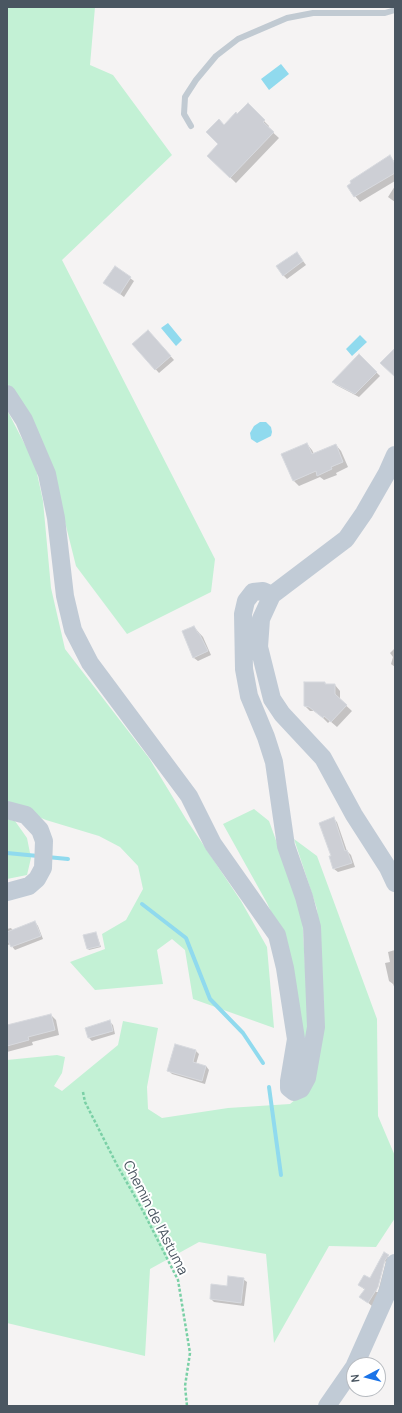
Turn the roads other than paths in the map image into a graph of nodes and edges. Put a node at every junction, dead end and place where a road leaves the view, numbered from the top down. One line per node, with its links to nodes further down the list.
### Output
1 (395, 10): 2 (lane)
2 (190, 126)
3 (7, 394): 5 (street)
4 (395, 455): 5 (street)
5 (272, 595): 7 (street)
6 (7, 810): 8 (street)
7 (395, 883)
8 (7, 892)
9 (395, 1263): 10 (street)
10 (358, 1357)
11 (346, 1378): 12 (street)
12 (327, 1406)

